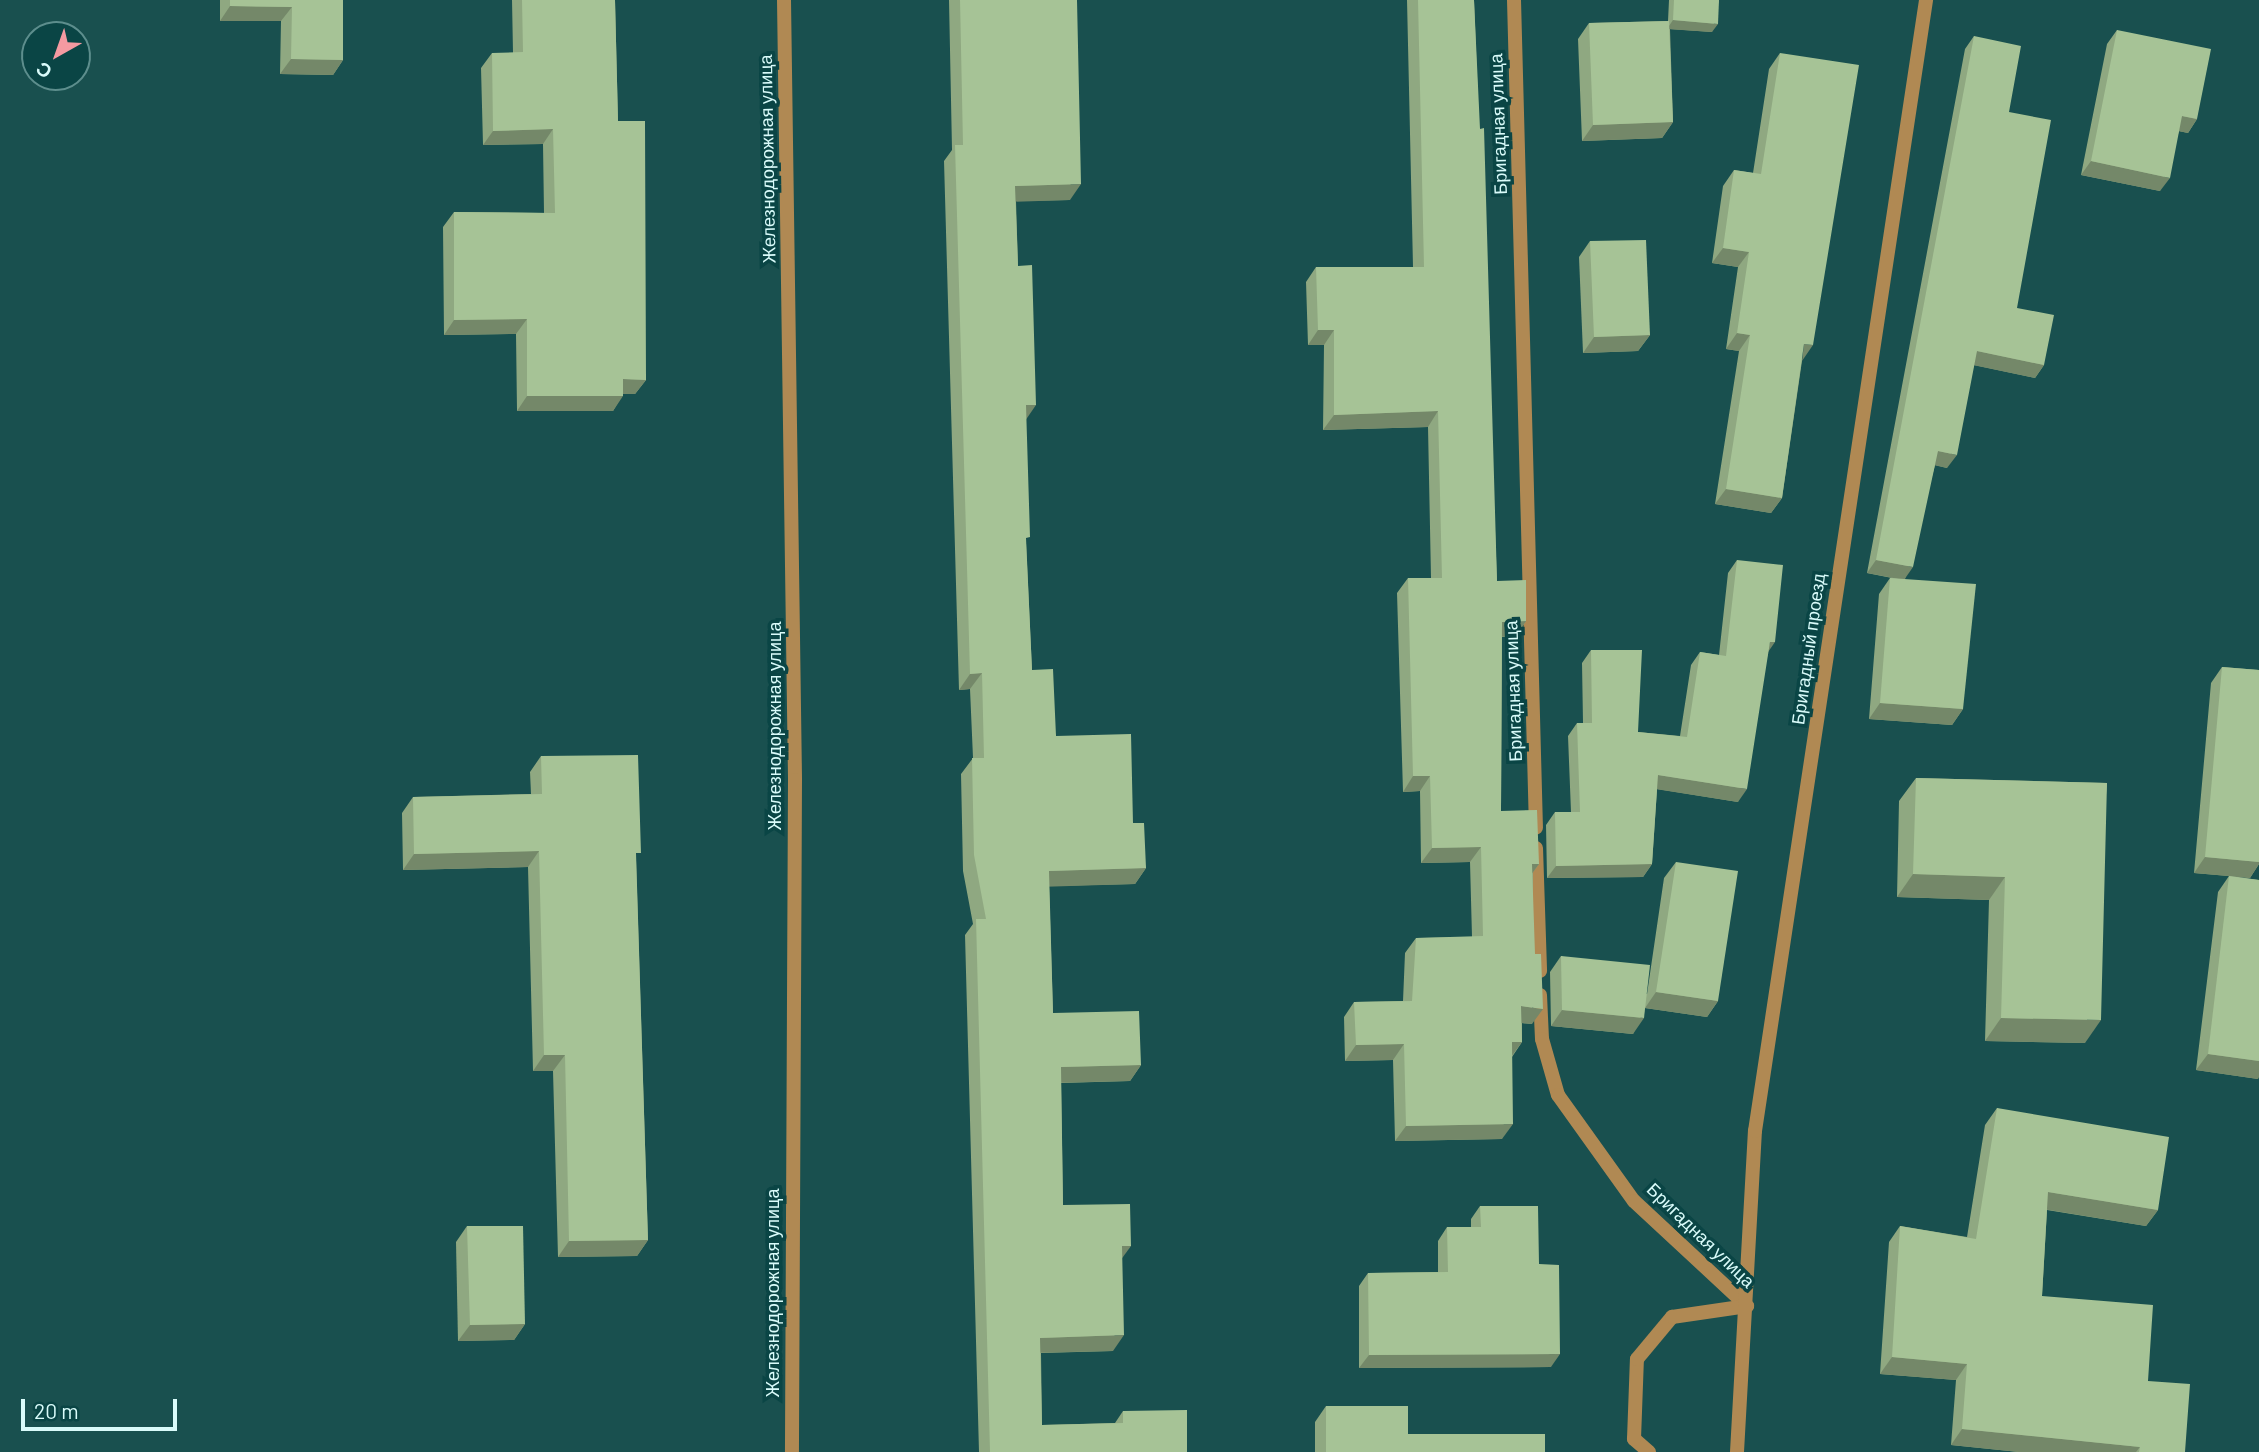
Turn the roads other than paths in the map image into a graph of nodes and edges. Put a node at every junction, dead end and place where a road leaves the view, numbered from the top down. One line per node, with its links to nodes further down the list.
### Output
1 (784, 0): 5 (street, Железнодорожная улица)
2 (1514, 0): 4 (street, Бригадная улица)
3 (1926, 0): 4 (street, Бригадный проезд)
4 (1747, 1306): 6 (street, Бригадная улица); 7 (street, Бригадная улица)
5 (792, 1452)
6 (1648, 1452)
7 (1737, 1452)

